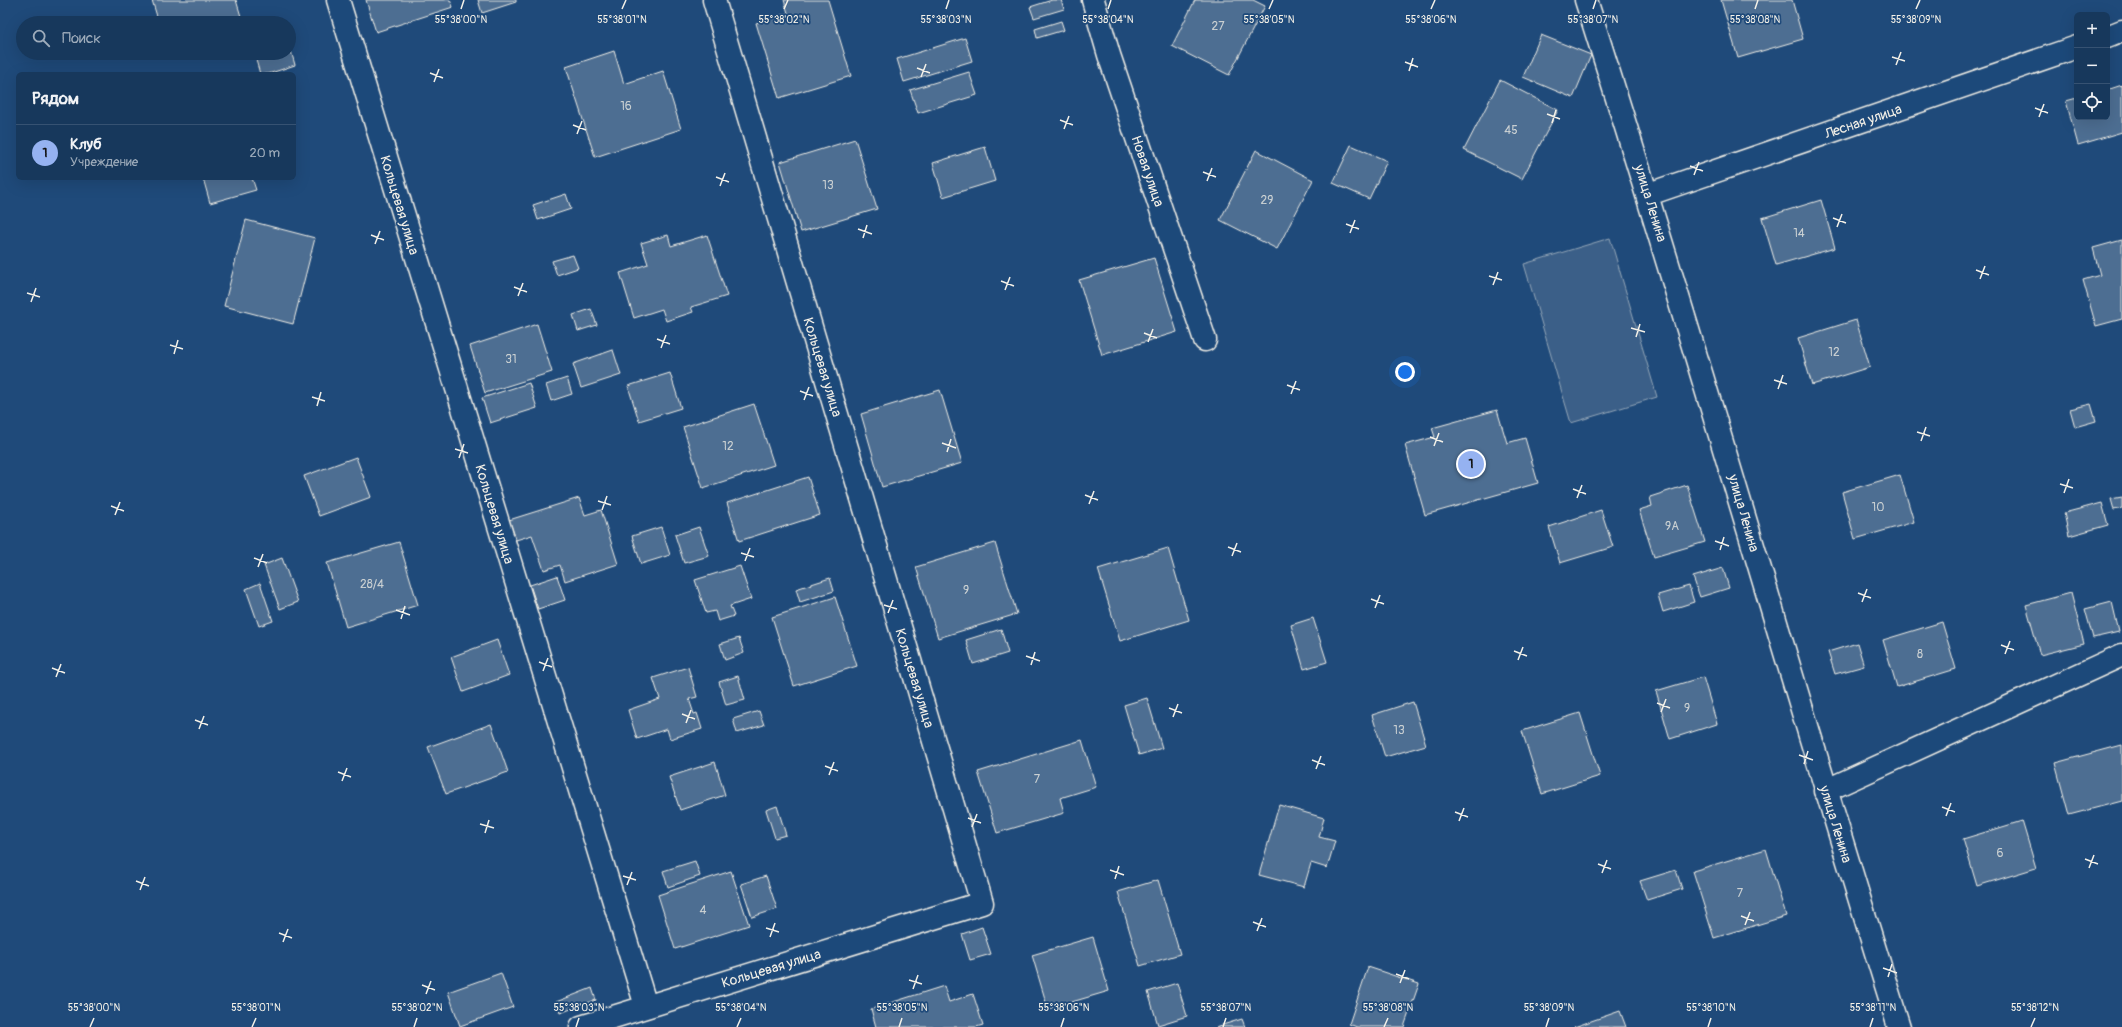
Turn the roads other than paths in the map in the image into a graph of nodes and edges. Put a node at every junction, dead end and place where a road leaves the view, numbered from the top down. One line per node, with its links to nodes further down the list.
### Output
1 (338, 0): 12 (street, Кольцевая улица)
2 (714, 0): 12 (street, Кольцевая улица)
3 (1094, 0): 9 (street, Новая улица)
4 (1586, 0): 8 (street, улица Ленина)
5 (2122, 31): 6 (street)
6 (2110, 36)
7 (2074, 48): 8 (street, Лесная улица)
8 (1649, 194): 11 (street, улица Ленина)
9 (1205, 340)
10 (2122, 656): 11 (street)
11 (1826, 791): 14 (street, улица Ленина)
12 (646, 1006): 13 (street, Кольцевая улица)
13 (581, 1027)
14 (1899, 1027)

